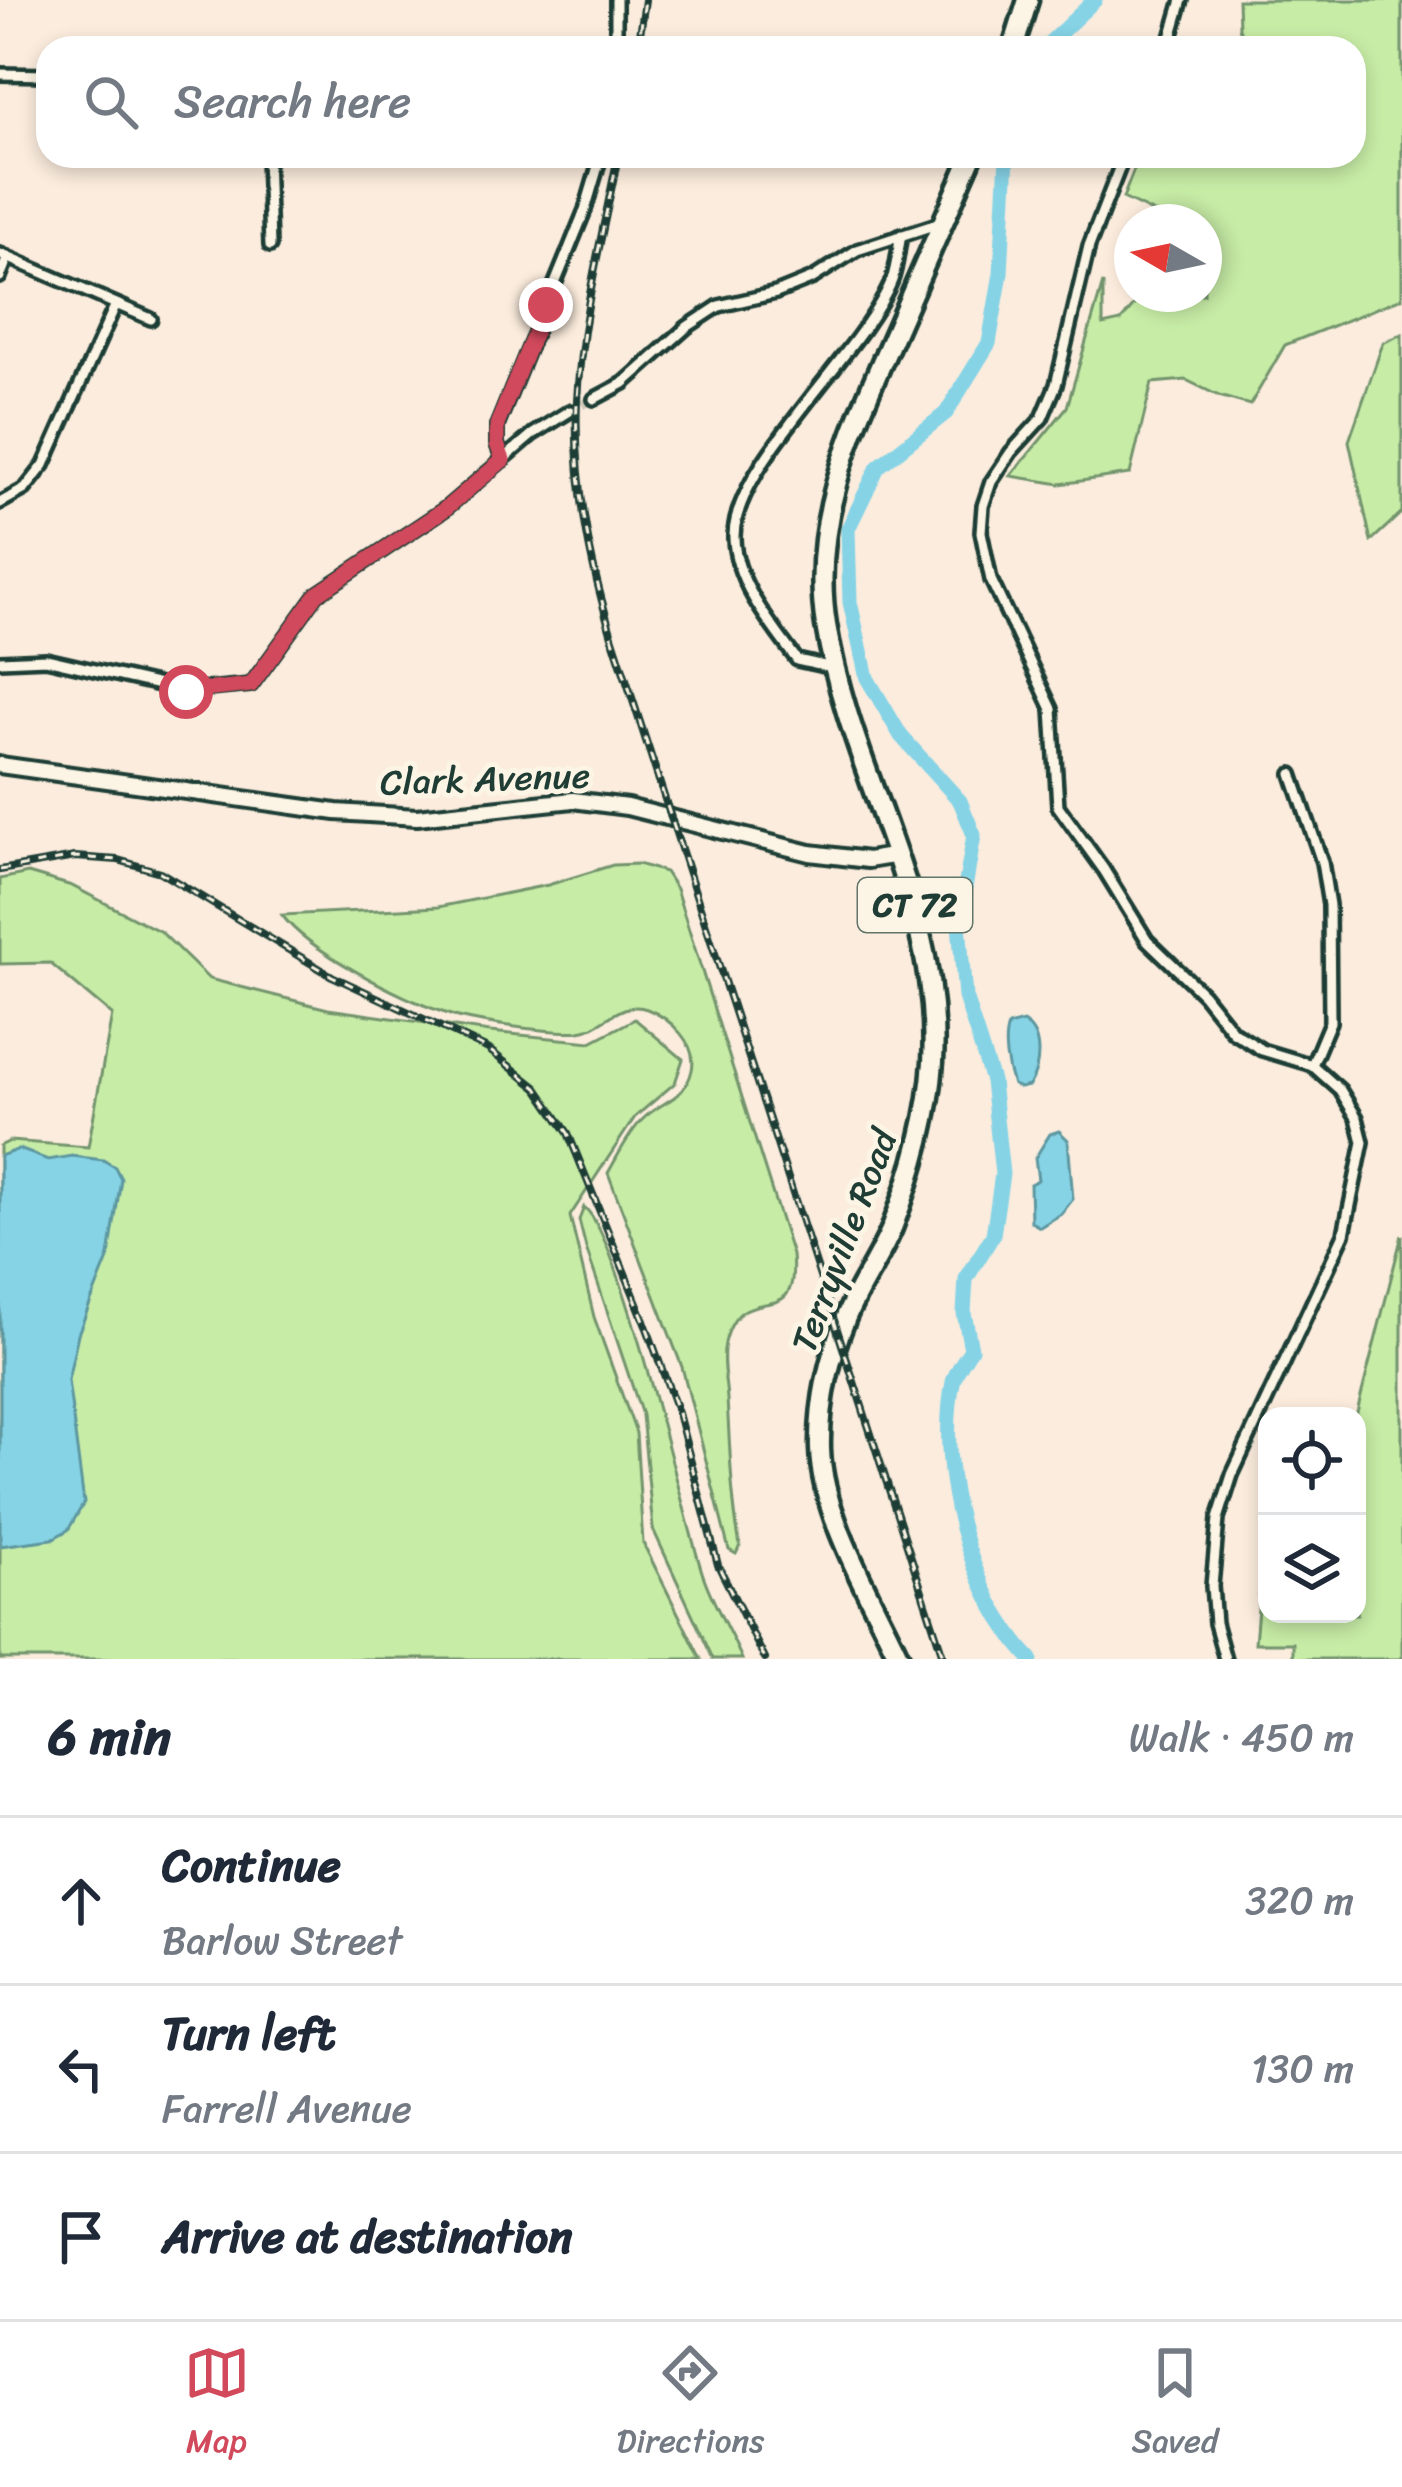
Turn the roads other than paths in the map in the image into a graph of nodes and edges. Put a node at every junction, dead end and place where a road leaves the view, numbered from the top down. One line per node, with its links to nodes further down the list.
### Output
1 (616, 0): 4 (street)
2 (1028, 0): 5 (highway)
3 (1182, 0): 6 (street)
4 (616, 36)
5 (1017, 36)
6 (1172, 36)
7 (0, 74): 8 (street)
8 (36, 75)
9 (267, 168): 15 (street)
10 (598, 168): 22 (street)
11 (967, 168): 13 (highway, Terryville Road / CT 72)
12 (1119, 168): 29 (street)
13 (943, 222): 14 (street); 25 (highway, Terryville Road / CT 72)
14 (901, 235): 20 (street); 25 (street)
15 (270, 246)
16 (4, 256): 17 (street); 18 (street)
17 (0, 277)
18 (116, 304): 19 (street); 23 (street)
19 (151, 319)
20 (594, 399)
21 (570, 411): 22 (street)
22 (503, 460): 24 (street)
23 (0, 503)
24 (0, 661)
25 (835, 668): 28 (highway, Terryville Road / CT 72)
26 (0, 765): 28 (main road, Clark Avenue)
27 (1292, 774): 29 (street)
28 (898, 855): 30 (highway, Terryville Road / CT 72)
29 (1312, 1065): 31 (street)
30 (900, 1659)
31 (1225, 1659)

